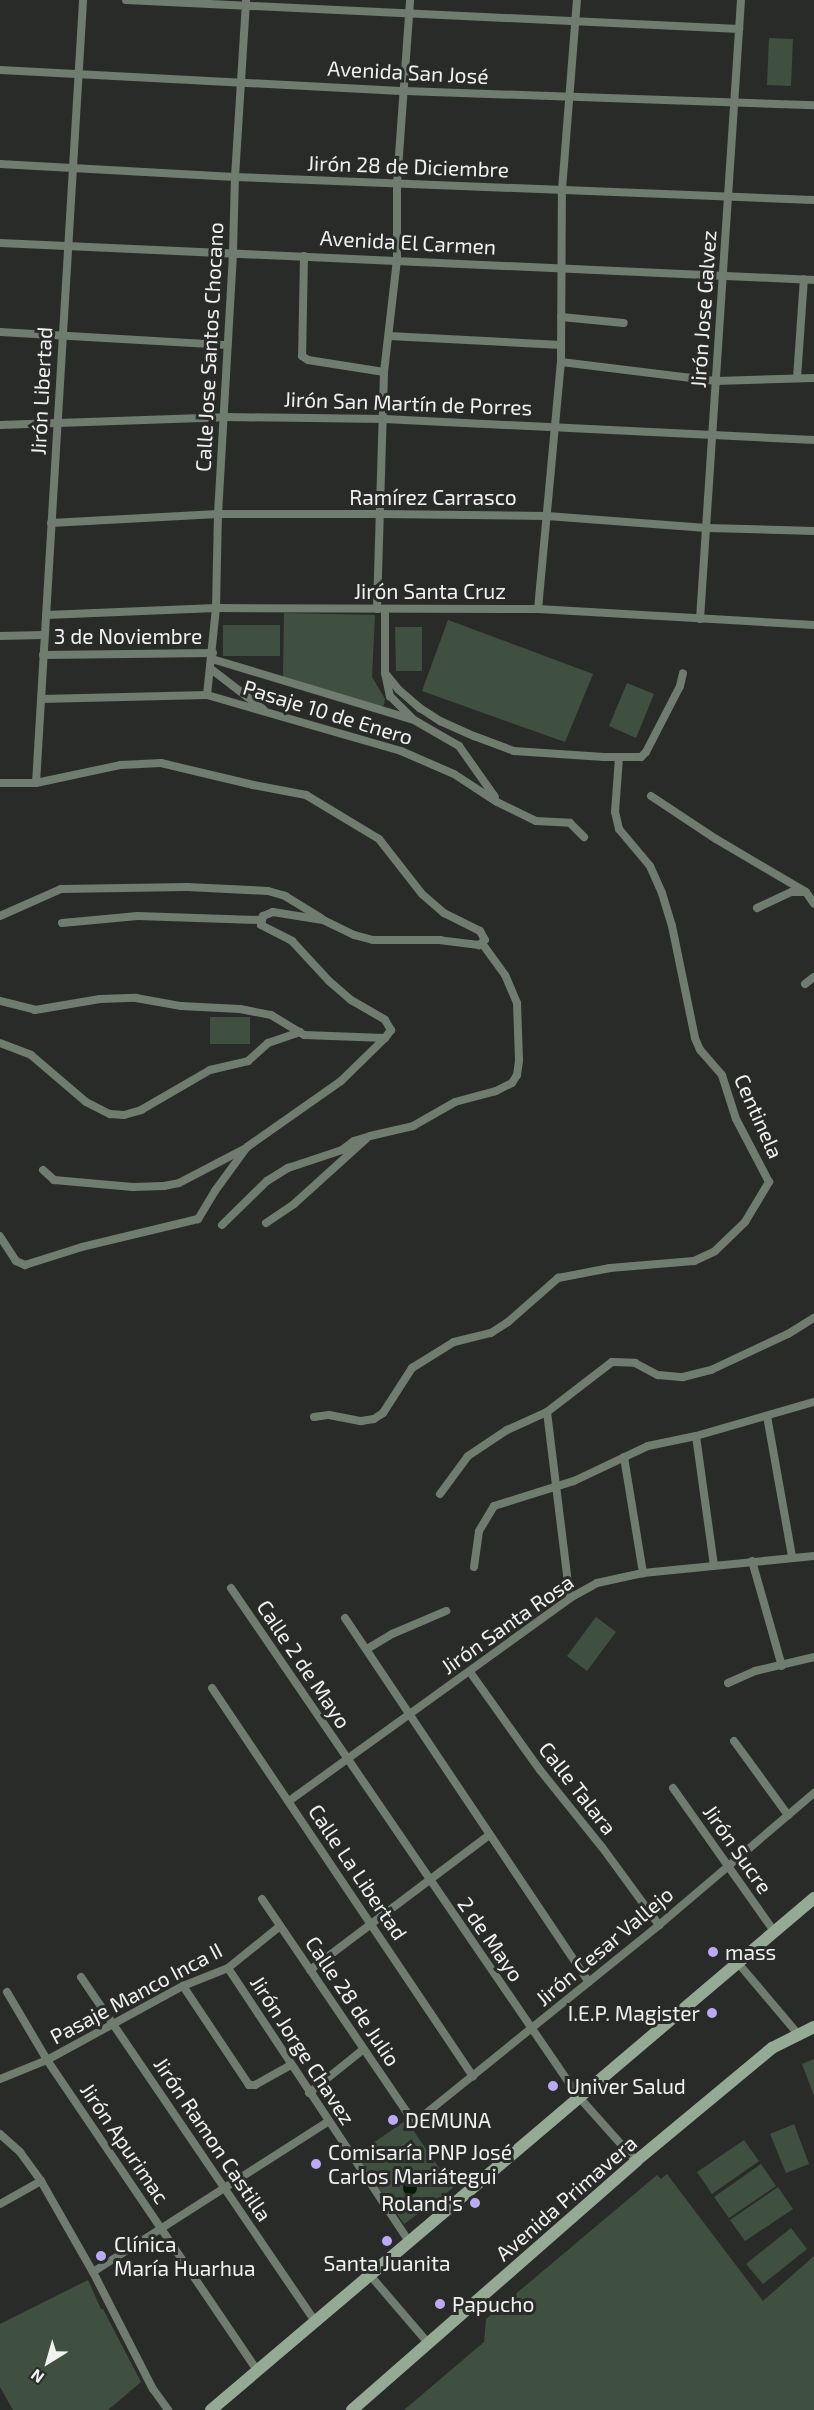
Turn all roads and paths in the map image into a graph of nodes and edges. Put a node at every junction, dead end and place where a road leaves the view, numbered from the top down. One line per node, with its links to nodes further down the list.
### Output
1 (83, 0): 11 (street, Jirón Libertad)
2 (126, 0): 6 (street)
3 (410, 0): 7 (street)
4 (577, 0): 8 (street)
5 (741, 0): 9 (street, Jirón Jose Galvez)
6 (245, 3): 7 (street); 12 (street, Calle Jose Santos Chocano)
7 (409, 13): 8 (street); 13 (street)
8 (575, 21): 9 (street); 14 (street)
9 (739, 29): 15 (street, Jirón Jose Galvez)
10 (0, 70): 11 (street, Avenida San José)
11 (79, 73): 12 (street, Avenida San José); 18 (street, Jirón Libertad)
12 (242, 81): 13 (street, Avenida San José); 19 (street, Calle Jose Santos Chocano)
13 (405, 91): 14 (street, Avenida San José); 20 (street)
14 (571, 98): 15 (street, Avenida San José); 21 (street)
15 (734, 103): 16 (street, Avenida San José); 22 (street, Jirón Jose Galvez)
16 (814, 105)
17 (0, 164): 18 (street, Jirón 28 de Diciembre)
18 (74, 167): 19 (street, Jirón 28 de Diciembre); 25 (street, Jirón Libertad)
19 (235, 177): 20 (street, Jirón 28 de Diciembre); 26 (street, Calle Jose Santos Chocano)
20 (397, 183): 21 (street, Jirón 28 de Diciembre); 28 (street)
21 (562, 190): 22 (street, Jirón 28 de Diciembre); 29 (street)
22 (728, 197): 23 (street, Jirón 28 de Diciembre); 30 (street, Jirón Jose Galvez)
23 (814, 200)
24 (0, 243): 25 (street, Avenida El Carmen)
25 (68, 246): 26 (street, Avenida El Carmen); 36 (street, Jirón Libertad)
26 (234, 252): 27 (street, Avenida El Carmen); 38 (street, Calle Jose Santos Chocano)
27 (304, 256): 28 (street, Avenida El Carmen); 41 (street)
28 (397, 260): 29 (street, Avenida El Carmen); 37 (street)
29 (561, 267): 30 (street, Avenida El Carmen); 33 (street)
30 (723, 275): 31 (street, Avenida El Carmen); 44 (street, Jirón Jose Galvez)
31 (804, 279): 32 (street, Avenida El Carmen); 42 (street)
32 (814, 280)
33 (561, 317): 34 (street); 39 (street)
34 (624, 323)
35 (0, 332): 36 (street)
36 (63, 334): 38 (street); 47 (street, Jirón Libertad)
37 (389, 336): 39 (street); 41 (street)
38 (228, 345): 45 (street, Calle Jose Santos Chocano)
39 (561, 345): 40 (street)
40 (561, 362): 44 (street); 49 (street)
41 (384, 372): 46 (street)
42 (797, 378): 43 (street); 44 (street)
43 (814, 378)
44 (716, 381): 50 (street, Jirón Jose Galvez)
45 (224, 417): 46 (street, Jirón San Martín de Porres); 47 (street, Jirón San Martín de Porres); 52 (street, Calle Jose Santos Chocano)
46 (384, 419): 49 (street, Jirón San Martín de Porres); 53 (street)
47 (57, 423): 48 (street, Jirón San Martín de Porres); 55 (street, Jirón Libertad)
48 (0, 425)
49 (556, 426): 50 (street, Jirón San Martín de Porres); 54 (street)
50 (713, 434): 51 (street, Jirón San Martín de Porres); 56 (street, Jirón Jose Galvez)
51 (814, 440)
52 (218, 514): 53 (street, Ramírez Carrasco); 55 (street, Ramírez Carrasco); 58 (street, Calle Jose Santos Chocano)
53 (379, 514): 54 (street, Ramírez Carrasco); 59 (street)
54 (547, 516): 56 (street, Ramírez Carrasco); 60 (street)
55 (51, 523): 61 (street, Jirón Libertad)
56 (707, 528): 57 (street, Ramírez Carrasco); 62 (street, Jirón Jose Galvez)
57 (814, 531)
58 (216, 608): 59 (street, Jirón Santa Cruz); 61 (street, Jirón Santa Cruz); 67 (street, Calle Jose Santos Chocano)
59 (381, 609): 60 (street, Jirón Santa Cruz); 69 (street)
60 (538, 609): 62 (street, Jirón Santa Cruz)
61 (45, 615): 64 (street, Jirón Libertad)
62 (700, 620): 63 (street, Jirón Santa Cruz)
63 (814, 625)
64 (44, 635): 65 (street); 66 (street, Jirón Libertad)
65 (0, 636)
66 (43, 655): 67 (street, 3 de Noviembre); 72 (street, Jirón Libertad)
67 (213, 656): 68 (street, Calle Jose Santos Chocano); 74 (street, 3 de Noviembre)
68 (211, 669): 71 (street, Calle Jose Santos Chocano); 73 (street)
69 (385, 673): 74 (street); 75 (street)
70 (683, 673): 75 (street)
71 (207, 695): 72 (street, Pasaje 10 de Enero); 73 (street, Pasaje 10 de Enero)
72 (41, 699): 77 (street, Jirón Libertad)
73 (266, 711): 79 (street, Pasaje 10 de Enero)
74 (414, 720): 79 (street)
75 (619, 757): 105 (street, Centinela)
76 (0, 783): 77 (street)
77 (36, 783): 88 (street)
78 (651, 796): 81 (street)
79 (497, 802): 80 (street, Pasaje 10 de Enero)
80 (584, 837)
81 (806, 892): 82 (street); 83 (street)
82 (814, 904)
83 (757, 908)
84 (0, 916): 86 (street)
85 (260, 920): 86 (street); 87 (street); 93 (street)
86 (324, 920): 88 (street)
87 (62, 923)
88 (483, 943): 95 (street)
89 (814, 978): 90 (street)
90 (805, 984)
91 (0, 1001): 92 (street)
92 (300, 1032): 93 (street); 94 (street)
93 (385, 1038): 96 (street)
94 (0, 1044)
95 (370, 1136): 98 (street); 99 (street)
96 (247, 1148): 97 (street); 100 (street)
97 (43, 1170)
98 (266, 1223)
99 (222, 1225)
100 (0, 1236)
101 (814, 1318): 103 (street)
102 (814, 1402): 104 (street)
103 (547, 1412): 108 (street); 109 (street)
104 (766, 1416): 106 (street); 111 (street)
105 (314, 1417)
106 (696, 1436): 107 (street); 113 (street)
107 (624, 1457): 108 (street); 115 (street)
108 (556, 1486): 114 (street); 117 (street)
109 (440, 1494)
110 (814, 1556): 111 (street, Jirón Santa Rosa)
111 (792, 1557): 112 (street, Jirón Santa Rosa)
112 (752, 1561): 113 (street, Jirón Santa Rosa); 122 (street)
113 (714, 1565): 115 (street, Jirón Santa Rosa)
114 (474, 1567)
115 (643, 1574): 117 (street, Jirón Santa Rosa)
116 (231, 1588): 128 (street, Calle 2 de Mayo)
117 (570, 1598): 123 (street, Jirón Santa Rosa)
118 (446, 1611): 120 (street)
119 (345, 1618): 120 (street)
120 (368, 1649): 126 (street)
121 (814, 1657): 122 (street)
122 (782, 1666): 124 (street)
123 (470, 1672): 126 (street, Jirón Santa Rosa); 139 (street, Calle Talara)
124 (728, 1683)
125 (212, 1688): 131 (street, Calle La Libertad)
126 (409, 1714): 128 (street, Jirón Santa Rosa); 133 (street)
127 (734, 1741): 132 (street)
128 (347, 1760): 131 (street, Jirón Santa Rosa); 135 (street, 2 de Mayo)
129 (673, 1788): 134 (street, Jirón Sucre)
130 (814, 1793): 132 (street, Jirón Cesar Vallejo)
131 (289, 1801): 138 (street, Calle La Libertad)
132 (788, 1815): 134 (street, Jirón Cesar Vallejo)
133 (489, 1835): 135 (street); 146 (street)
134 (727, 1867): 139 (street, Jirón Cesar Vallejo); 141 (street, Jirón Sucre)
135 (430, 1881): 138 (street); 151 (street, 2 de Mayo)
136 (814, 1898): 141 (main road)
137 (262, 1899): 140 (street, Calle 28 de Julio)
138 (371, 1924): 144 (street); 156 (street, Calle La Libertad)
139 (659, 1925): 146 (street, Jirón Cesar Vallejo)
140 (280, 1926): 143 (street, Pasaje Manco Inca II); 144 (street, Calle 28 de Julio)
141 (774, 1931): 142 (main road)
142 (738, 1963): 152 (street); 159 (main road)
143 (228, 1968): 147 (street, Pasaje Manco Inca II); 155 (street, Jirón Jorge Chavez)
144 (310, 1970): 153 (street, Calle 28 de Julio)
145 (81, 1977): 149 (street, Jirón Ramon Castilla)
146 (589, 1982): 151 (street, Jirón Cesar Vallejo)
147 (183, 1986): 149 (street, Pasaje Manco Inca II); 155 (street)
148 (8, 1992): 154 (street, Jirón Apurimac)
149 (111, 2023): 154 (street, Pasaje Manco Inca II); 165 (street, Jirón Ramon Castilla)
150 (814, 2027): 152 (main road, Avenida Primavera)
151 (531, 2029): 156 (street, Jirón Cesar Vallejo); 159 (street, 2 de Mayo)
152 (798, 2034): 163 (main road, Avenida Primavera)
153 (364, 2049): 158 (street); 161 (street, Calle 28 de Julio)
154 (47, 2060): 157 (street, Pasaje Manco Inca II); 167 (street, Jirón Apurimac)
155 (291, 2065): 158 (street, Jirón Jorge Chavez)
156 (473, 2077): 161 (street, Jirón Cesar Vallejo)
157 (0, 2079)
158 (309, 2093): 160 (street, Jirón Jorge Chavez)
159 (578, 2096): 163 (street, 2 de Mayo); 168 (main road)
160 (328, 2122): 165 (street); 168 (street, Jirón Jorge Chavez)
161 (414, 2123)
162 (0, 2134): 164 (street)
163 (636, 2162): 172 (main road, Avenida Primavera)
164 (41, 2181): 166 (street); 169 (street)
165 (225, 2187): 167 (street); 171 (street, Jirón Ramon Castilla)
166 (0, 2204)
167 (162, 2230): 169 (street); 173 (street, Jirón Apurimac)
168 (408, 2240): 170 (main road)
169 (93, 2272): 174 (street)
170 (369, 2274): 171 (main road); 172 (street)
171 (315, 2321): 173 (main road)
172 (429, 2344): 176 (main road, Avenida Primavera)
173 (257, 2370): 175 (main road)
174 (168, 2410)
175 (211, 2410)
176 (352, 2410)

